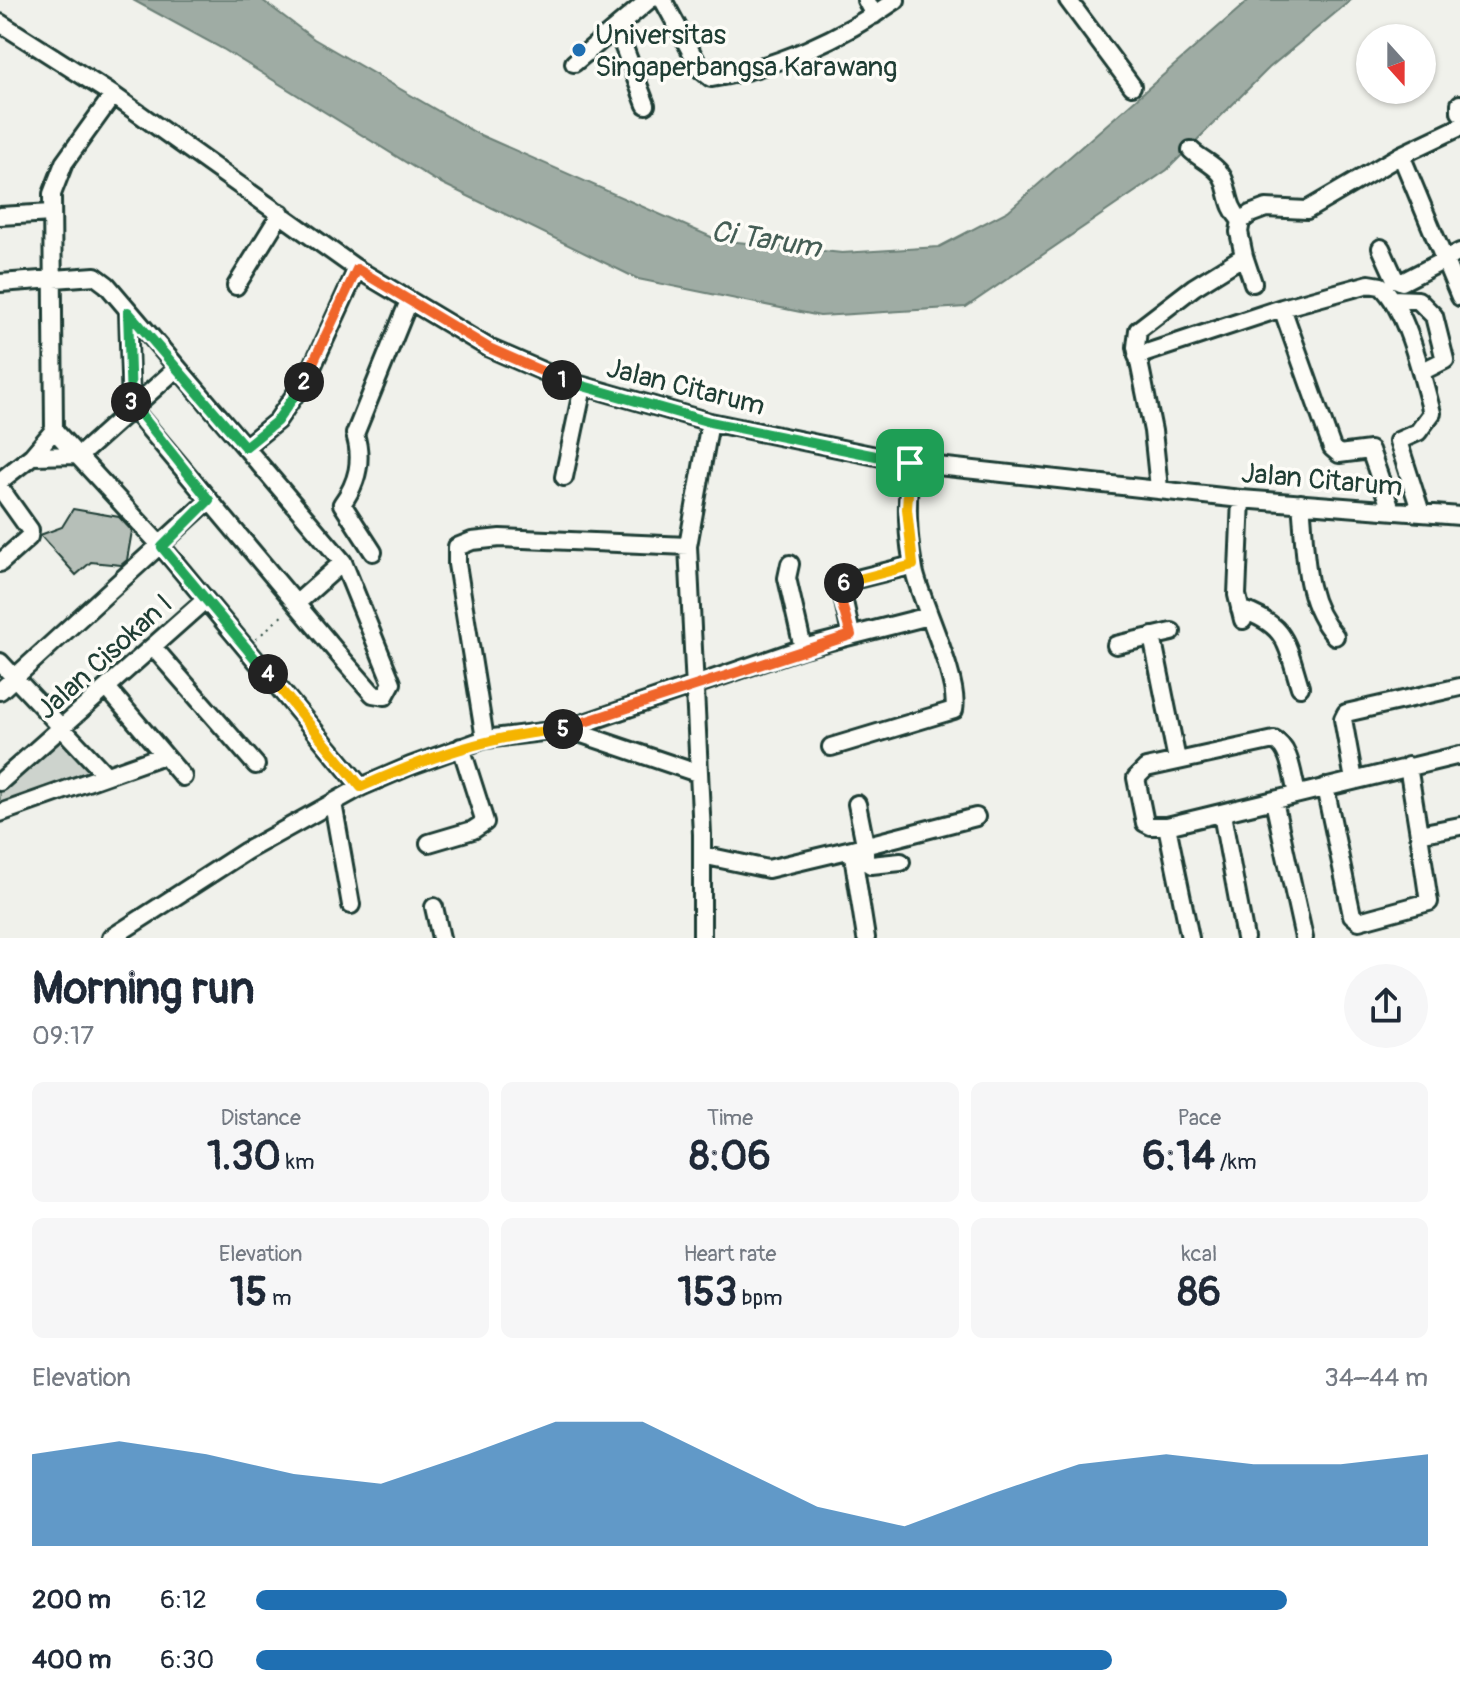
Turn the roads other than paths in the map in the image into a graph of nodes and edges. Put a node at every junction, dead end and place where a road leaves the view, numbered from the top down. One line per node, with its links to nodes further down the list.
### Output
1 (649, 0): 7 (street)
2 (663, 0): 5 (street)
3 (896, 0): 5 (street)
4 (1068, 0): 9 (street)
5 (870, 7)
6 (0, 23): 10 (street, Jalan Citarum)
7 (617, 29): 8 (street); 12 (street)
8 (574, 63)
9 (1132, 86)
10 (113, 95): 17 (street); 18 (street, Jalan Citarum)
11 (1460, 104): 13 (street)
12 (646, 105)
13 (1460, 112)
14 (1460, 127): 16 (street)
15 (1191, 150): 20 (street)
16 (1401, 155): 20 (street); 22 (street)
17 (52, 213): 19 (street); 25 (street)
18 (281, 213): 24 (street, Jalan Citarum); 28 (street)
19 (0, 216)
20 (1241, 221): 23 (street)
21 (1381, 248): 22 (street)
22 (1453, 255): 29 (street)
23 (1244, 256): 27 (street); 34 (street)
24 (357, 269): 31 (street, Jalan Citarum); 42 (street)
25 (55, 281): 26 (street); 33 (street); 40 (street)
26 (0, 283)
27 (1253, 283)
28 (236, 286)
29 (1460, 297)
30 (1392, 299): 32 (street); 36 (street); 36 (street)
31 (409, 301): 37 (street, Jalan Citarum); 59 (street)
32 (1282, 308): 34 (street); 43 (street)
33 (128, 312): 35 (street); 38 (street)
34 (1137, 356): 50 (street)
35 (176, 369): 38 (street); 42 (street)
36 (1421, 372): 41 (street)
37 (583, 387): 39 (street, Jalan Citarum); 47 (street)
38 (131, 407): 44 (street); 52 (street)
39 (710, 422): 46 (street, Jalan Citarum); 57 (street)
40 (54, 430): 44 (street); 45 (street)
41 (1398, 441): 43 (street); 55 (street)
42 (245, 447): 60 (street)
43 (1370, 450): 54 (street)
44 (80, 455): 45 (street); 58 (street)
45 (32, 456): 48 (street)
46 (910, 463): 50 (street, Jalan Citarum); 63 (street)
47 (564, 477)
48 (0, 481)
49 (0, 488): 61 (street)
50 (1159, 488): 51 (street, Jalan Citarum)
51 (1241, 499): 53 (street, Jalan Citarum); 77 (street)
52 (209, 500): 58 (street); 65 (street)
53 (1301, 503): 54 (street, Jalan Citarum); 70 (street)
54 (1391, 510): 55 (street, Jalan Citarum)
55 (1421, 513): 56 (street, Jalan Citarum)
56 (1460, 516)
57 (688, 546): 76 (street); 83 (street)
58 (162, 547): 64 (street); 75 (street)
59 (373, 552)
60 (343, 562): 65 (street); 65 (street)
61 (0, 563)
62 (790, 564): 73 (street)
63 (913, 565): 66 (street); 68 (street)
64 (205, 600): 72 (street, Jalan Cisokan I); 96 (street)
65 (297, 603)
66 (929, 616): 68 (street); 85 (street)
67 (1172, 632): 69 (street)
68 (851, 635): 73 (street)
69 (1152, 636): 71 (street); 88 (street)
70 (1335, 636)
71 (1116, 645)
72 (153, 647): 79 (street, Jalan Cisokan I); 89 (street)
73 (803, 648): 76 (street)
74 (0, 662): 75 (street)
75 (16, 678): 80 (street); 81 (street)
76 (694, 684): 82 (street); 91 (street)
77 (1300, 687)
78 (1460, 687): 94 (street)
79 (108, 689): 81 (street, Jalan Cisokan I); 86 (street)
80 (0, 691)
81 (63, 729): 92 (street); 95 (street, Jalan Cisokan I)
82 (567, 729): 83 (street); 91 (street)
83 (485, 739): 84 (street)
84 (461, 747): 96 (street); 108 (street)
85 (831, 747)
86 (164, 755): 92 (street); 93 (street)
87 (1460, 755): 90 (street)
88 (1177, 760): 98 (street); 105 (street)
89 (256, 765)
90 (1408, 766): 94 (street); 107 (street)
91 (697, 773): 110 (street)
92 (105, 774): 102 (street)
93 (183, 777)
94 (1354, 780): 97 (street)
95 (0, 782)
96 (361, 787): 100 (street)
97 (1325, 787): 98 (street); 107 (street)
98 (1297, 793): 99 (street)
99 (1274, 801): 103 (street); 120 (street)
100 (333, 803): 112 (street); 114 (street)
101 (857, 804): 109 (street)
102 (0, 813)
103 (1222, 814): 105 (street); 119 (street)
104 (976, 817): 109 (street)
105 (1167, 826): 118 (street)
106 (1460, 826): 107 (street)
107 (1419, 834)
108 (429, 843)
109 (859, 846): 110 (street); 111 (street); 117 (street)
110 (702, 855): 116 (street)
111 (901, 862)
112 (351, 905)
113 (434, 907): 115 (street)
114 (111, 938)
115 (441, 938)
116 (702, 938)
117 (866, 938)
118 (1190, 938)
119 (1245, 938)
120 (1304, 938)

